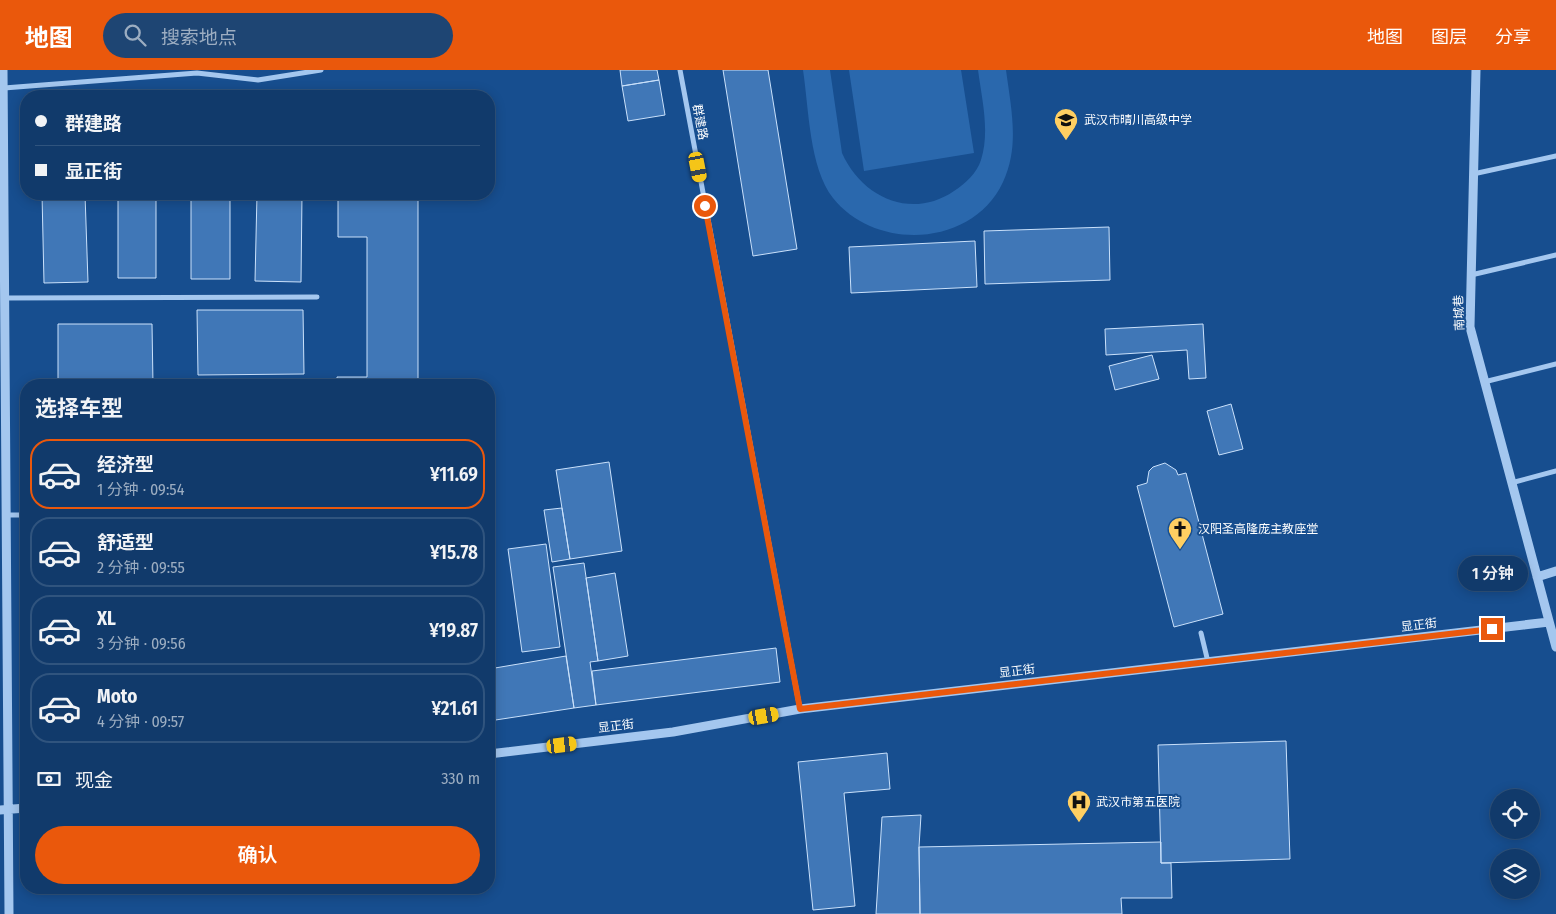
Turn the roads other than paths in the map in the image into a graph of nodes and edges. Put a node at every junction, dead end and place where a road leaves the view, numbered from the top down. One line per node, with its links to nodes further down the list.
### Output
1 (4, 70): 5 (street)
2 (321, 70): 5 (street)
3 (680, 70): 24 (street, 群建路)
4 (1476, 70): 7 (street, 南城巷)
5 (4, 88): 11 (street)
6 (1556, 156): 7 (street)
7 (1473, 174): 9 (street, 南城巷)
8 (1556, 255): 9 (street)
9 (1471, 275): 13 (street, 南城巷)
10 (317, 297): 11 (street)
11 (5, 298): 16 (street)
12 (1556, 364): 13 (street)
13 (1484, 382): 15 (street, 南城巷)
14 (1556, 471): 15 (street)
15 (1512, 483): 19 (street, 南城巷)
16 (7, 515): 17 (street); 27 (street)
17 (20, 515)
18 (1556, 571): 19 (street)
19 (1537, 577): 20 (street, 南城巷)
20 (1549, 622): 22 (street, 南城巷); 23 (street, 显正街)
21 (1201, 633): 23 (street)
22 (1556, 646)
23 (1208, 662): 24 (street, 显正街)
24 (800, 709): 25 (street, 显正街)
25 (495, 753)
26 (20, 809): 27 (street)
27 (5, 810): 28 (street)
28 (9, 914)

